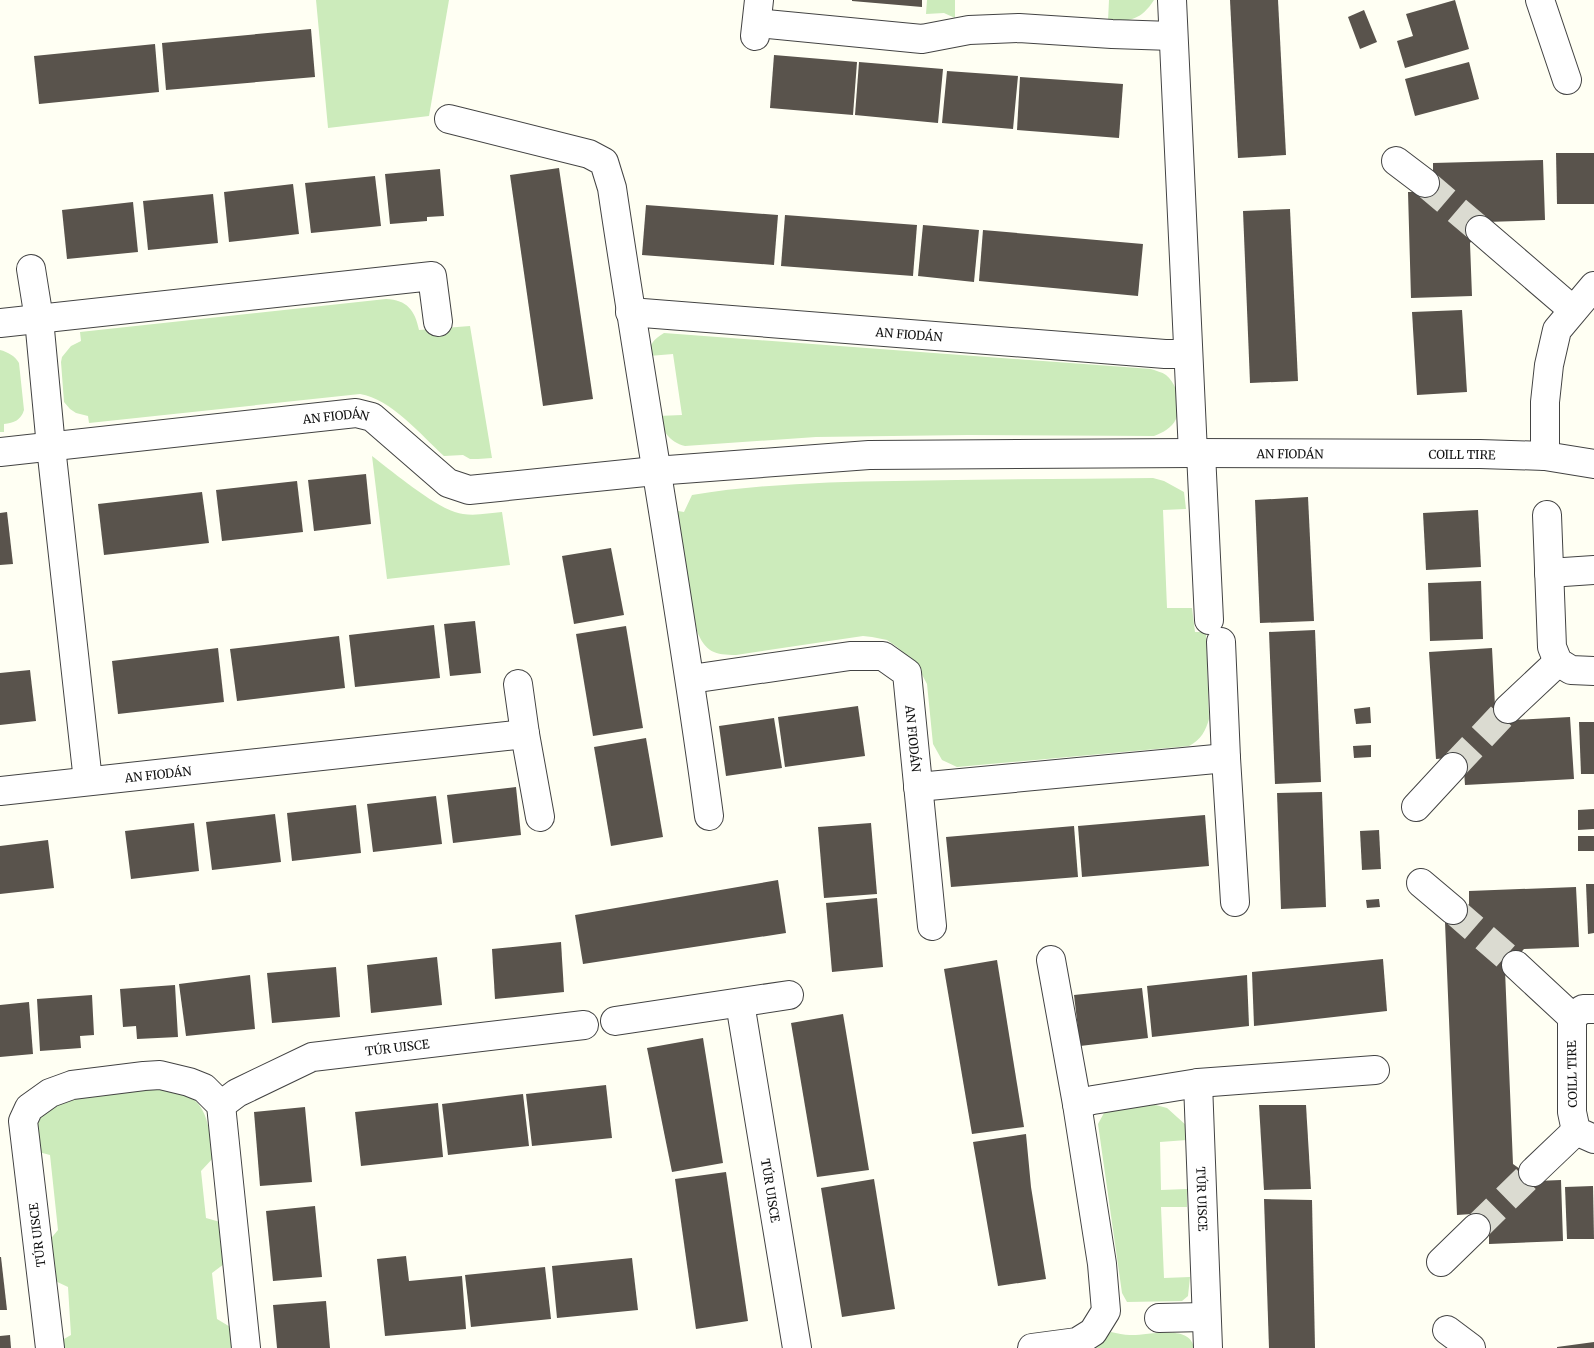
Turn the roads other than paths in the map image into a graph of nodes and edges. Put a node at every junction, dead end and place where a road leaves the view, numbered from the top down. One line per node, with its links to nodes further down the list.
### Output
1 (1172, 0): 4 (street)
2 (1540, 0): 5 (street)
3 (757, 20): 4 (street)
4 (1172, 36): 17 (street)
5 (1567, 80)
6 (449, 120): 13 (street)
7 (1396, 161): 8 (street)
8 (1425, 183)
9 (1480, 230): 12 (street)
10 (31, 269): 14 (street)
11 (1594, 286): 12 (street)
12 (1573, 310): 22 (street)
13 (630, 312): 17 (street, AN FIODÁN); 24 (street)
14 (39, 319): 15 (street); 16 (street); 18 (street)
15 (438, 322)
16 (0, 324)
17 (1188, 354): 20 (street)
18 (51, 447): 19 (street, AN FIODÁN); 24 (street, AN FIODÁN); 36 (street)
19 (0, 452)
20 (1197, 453): 21 (street, AN FIODÁN); 24 (street, AN FIODÁN); 34 (street)
21 (1380, 454): 22 (street, COILL TIRE)
22 (1545, 456): 23 (street, COILL TIRE)
23 (1594, 464)
24 (655, 471): 30 (street)
25 (1547, 514): 27 (street)
26 (1594, 570): 27 (street)
27 (1549, 574): 28 (street)
28 (1558, 662): 29 (street); 32 (street)
29 (1594, 672)
30 (691, 679): 37 (street, AN FIODÁN); 40 (street)
31 (518, 684): 33 (street)
32 (1508, 709)
33 (525, 734): 36 (street, AN FIODÁN); 41 (street)
34 (1226, 758): 37 (street, AN FIODÁN); 43 (street)
35 (1453, 768): 39 (street)
36 (88, 781): 38 (street, AN FIODÁN)
37 (918, 787): 45 (street, AN FIODÁN)
38 (0, 791)
39 (1416, 807)
40 (709, 816)
41 (540, 817)
42 (1421, 882): 44 (street)
43 (1235, 902)
44 (1453, 910)
45 (932, 926)
46 (1051, 960): 55 (street)
47 (1516, 965): 50 (street, COILL TIRE)
48 (789, 995): 49 (street)
49 (740, 1003): 51 (street); 67 (street, TÚR UISCE)
50 (1583, 1013): 58 (street, COILL TIRE)
51 (615, 1021)
52 (584, 1025): 56 (street, TÚR UISCE)
53 (1375, 1070): 54 (street)
54 (1198, 1083): 55 (street); 62 (street, TÚR UISCE)
55 (1077, 1104): 68 (street)
56 (221, 1105): 57 (street, TÚR UISCE); 66 (street)
57 (11, 1118): 65 (street, TÚR UISCE)
58 (1585, 1135): 59 (street, COILL TIRE)
59 (1533, 1172)
60 (1476, 1228): 61 (street)
61 (1440, 1262)
62 (1205, 1317): 63 (street); 69 (street, TÚR UISCE)
63 (1160, 1318)
64 (1447, 1330): 70 (street)
65 (50, 1348)
66 (246, 1348)
67 (797, 1348)
68 (1032, 1348)
69 (1208, 1348)
70 (1471, 1348)

